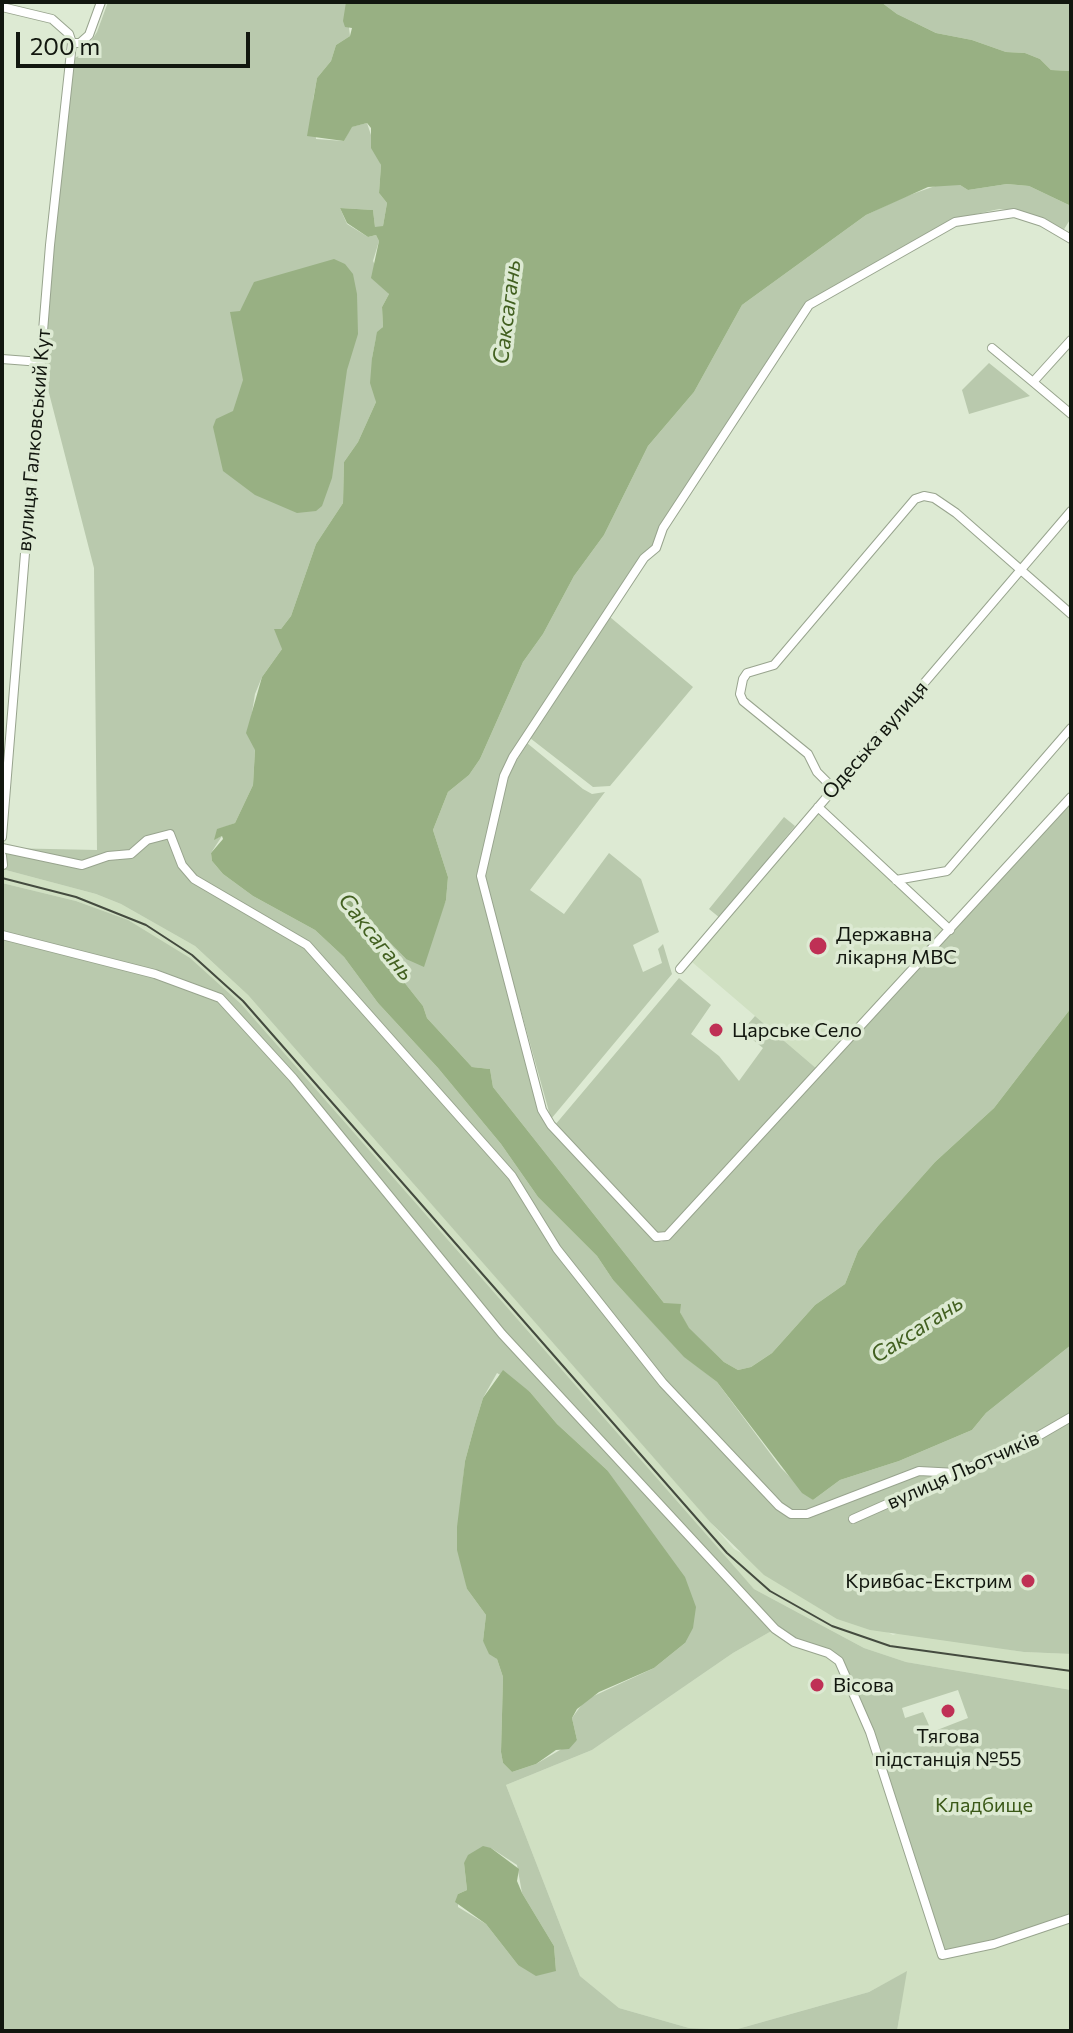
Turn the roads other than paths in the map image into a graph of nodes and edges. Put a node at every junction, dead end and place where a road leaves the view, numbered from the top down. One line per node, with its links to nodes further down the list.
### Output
1 (101, 2): 3 (street)
2 (2, 7): 3 (street)
3 (72, 43): 8 (street, вулиця Галковський Кут)
4 (1071, 239): 23 (street)
5 (1071, 340): 9 (street)
6 (992, 348): 9 (street)
7 (2, 359): 8 (street)
8 (41, 362): 18 (street, вулиця Галковський Кут)
9 (1033, 382): 10 (street)
10 (1071, 414)
11 (1071, 511): 12 (street, Одеська вулиця)
12 (1021, 570): 13 (street); 15 (street, Одеська вулиця); 15 (street)
13 (1071, 614)
14 (1071, 728): 22 (street)
15 (834, 789): 17 (street, Одеська вулиця)
16 (1071, 797): 23 (street)
17 (818, 807): 22 (street); 25 (street, Одеська вулиця)
18 (2, 837)
19 (2, 848): 27 (street)
20 (2, 856): 21 (street)
21 (3, 865)
22 (896, 880): 23 (street)
23 (950, 930)
24 (2, 935): 29 (street)
25 (680, 969)
26 (1071, 1417): 27 (street, вулиця Льотчиків)
27 (957, 1473): 28 (street, вулиця Льотчиків)
28 (853, 1519)
29 (1071, 1918)

